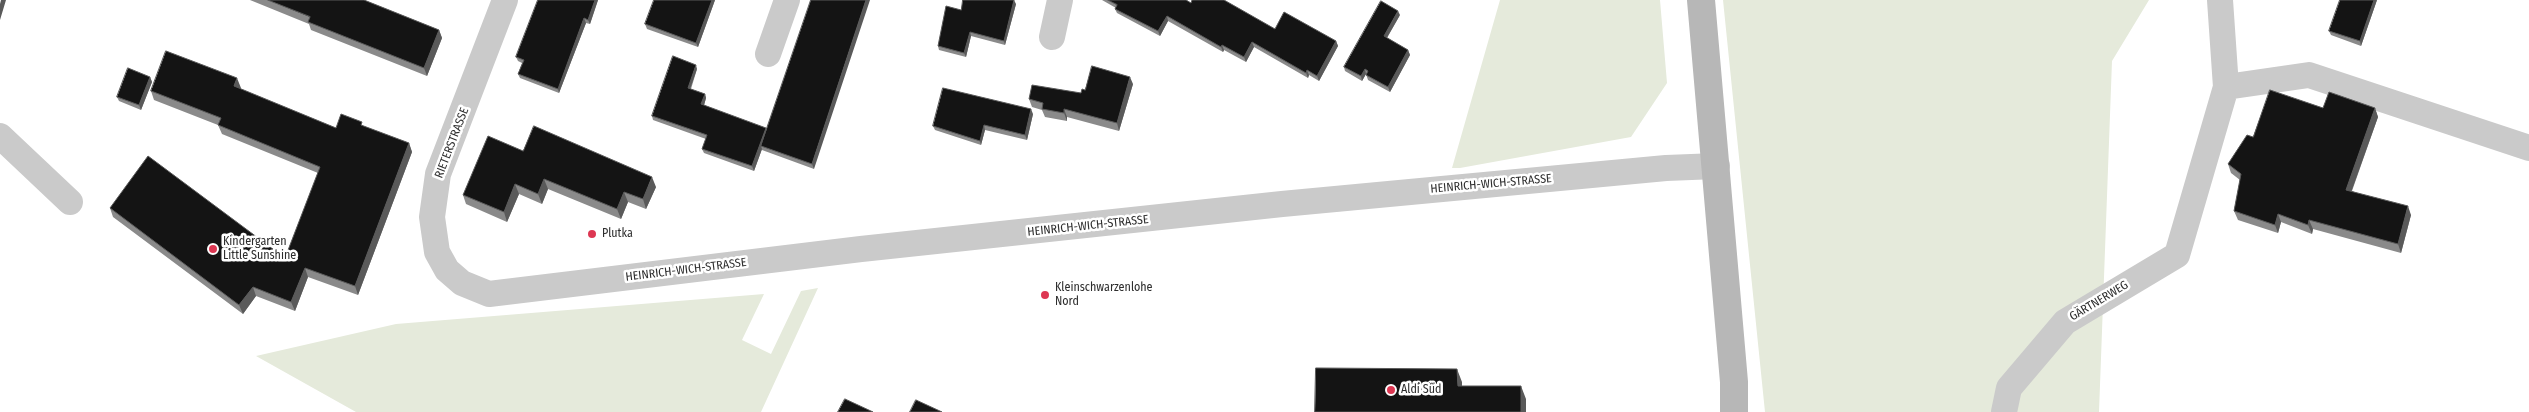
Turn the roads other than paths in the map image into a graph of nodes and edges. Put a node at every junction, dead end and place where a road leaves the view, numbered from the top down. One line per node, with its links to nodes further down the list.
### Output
1 (506, 0): 13 (street, RIETERSTRASSE)
2 (787, 0): 7 (street)
3 (1060, 0): 6 (street)
4 (1701, 0): 11 (main road)
5 (2220, 0): 8 (street)
6 (1052, 37)
7 (768, 54)
8 (2226, 87): 10 (street); 15 (street, GÄRTNERWEG)
9 (0, 136): 12 (street)
10 (2529, 148)
11 (1717, 166): 13 (street, HEINRICH-WICH-STRASSE); 14 (main road)
12 (70, 202)
13 (462, 283)
14 (1734, 412)
15 (2004, 412)

